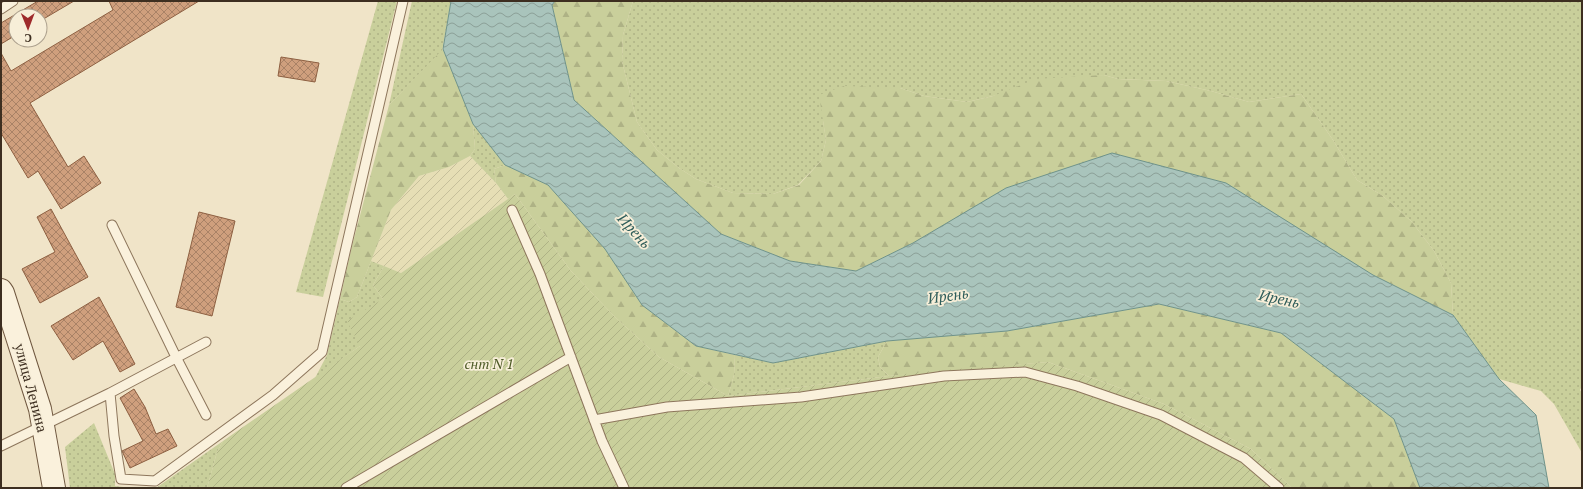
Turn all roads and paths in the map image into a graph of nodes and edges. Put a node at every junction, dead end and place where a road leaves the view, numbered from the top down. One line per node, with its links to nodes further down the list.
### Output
1 (14, 1): 3 (lane)
2 (403, 1): 10 (lane)
3 (1, 8)
4 (512, 210): 9 (lane)
5 (112, 225): 8 (lane)
6 (1, 290): 13 (street, улица Ленина)
7 (206, 342): 8 (lane)
8 (176, 357): 10 (lane); 11 (lane)
9 (571, 357): 12 (lane); 16 (lane)
10 (110, 393): 13 (lane)
11 (206, 415)
12 (594, 420): 17 (lane); 18 (lane)
13 (43, 427): 14 (lane); 15 (street, улица Ленина)
14 (1, 446)
15 (54, 488)
16 (346, 488)
17 (624, 488)
18 (1279, 488)

